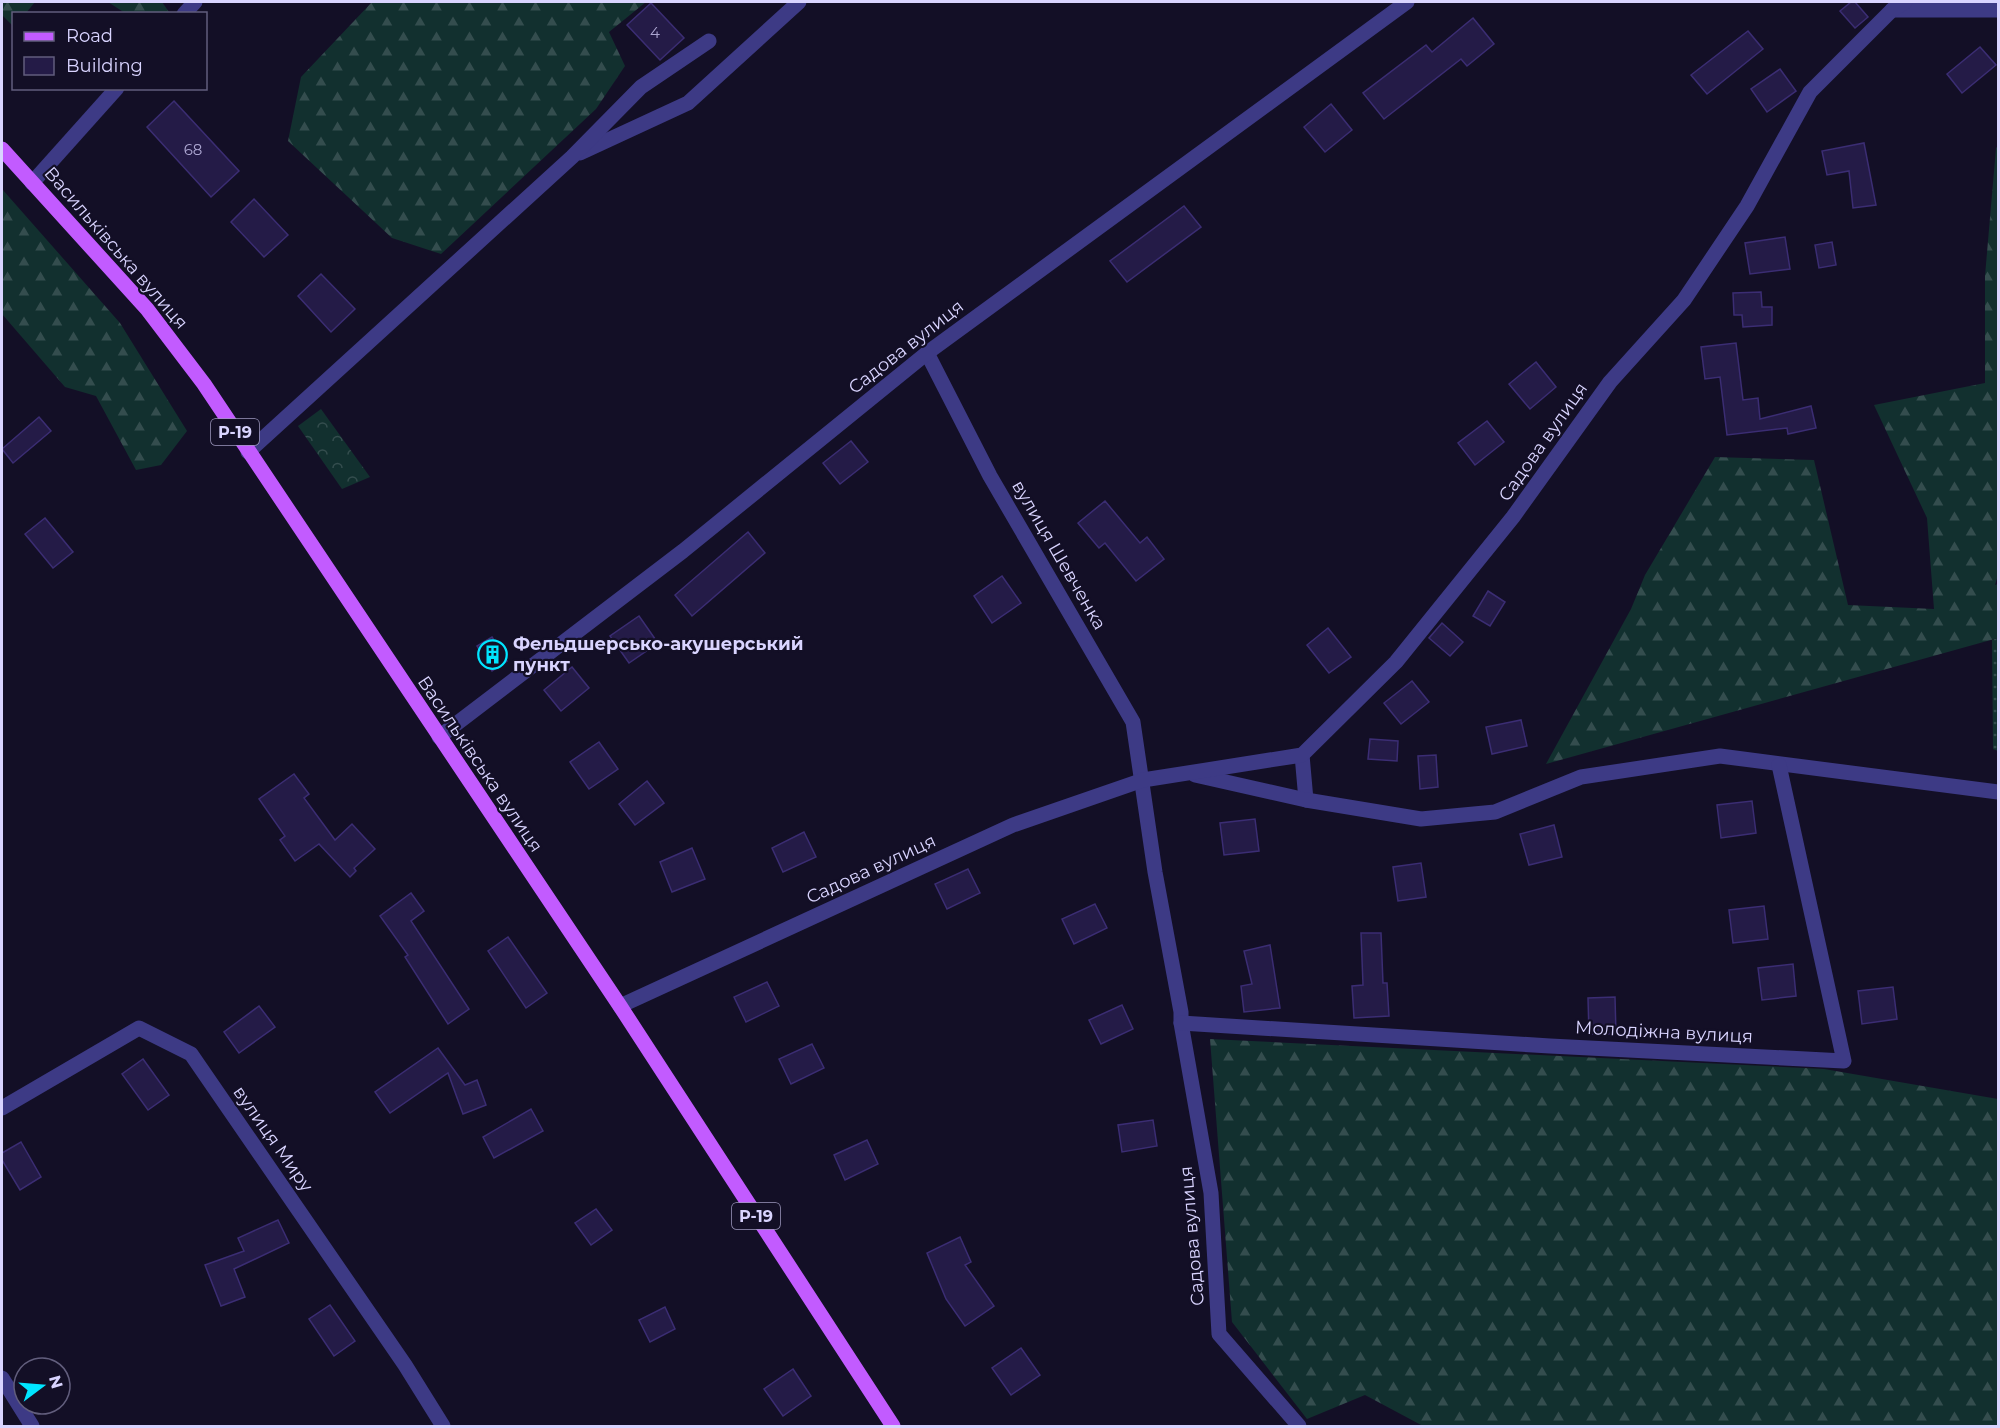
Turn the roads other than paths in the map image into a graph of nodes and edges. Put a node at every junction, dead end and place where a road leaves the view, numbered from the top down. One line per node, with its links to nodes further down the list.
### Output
1 (799, 2): 8 (street)
2 (1407, 2): 10 (street, Садова вулиця)
3 (1899, 6): 4 (street); 13 (street, Садова вулиця)
4 (1998, 9)
5 (709, 41): 8 (street)
6 (115, 90): 9 (street)
7 (2, 149): 9 (main road, Васильківська вулиця / Р-19)
8 (572, 157): 11 (street)
9 (32, 183): 11 (main road, Васильківська вулиця / Р-19)
10 (927, 353): 12 (street, Садова вулиця); 16 (street, вулиця Шевченка)
11 (248, 452): 12 (main road, Васильківська вулиця / Р-19)
12 (439, 737): 19 (main road, Васильківська вулиця / Р-19)
13 (1302, 755): 15 (street, Садова вулиця); 18 (street)
14 (1779, 765): 17 (street); 18 (street); 20 (street, Молодіжна вулиця)
15 (1189, 773): 16 (street, Садова вулиця); 18 (street)
16 (1143, 780): 19 (street, Садова вулиця); 20 (street, Садова вулиця)
17 (1998, 792)
18 (1306, 800)
19 (620, 1006): 25 (main road, Васильківська вулиця / Р-19)
20 (1181, 1023): 26 (street, Садова вулиця)
21 (2, 1108): 24 (street, вулиця Миру)
22 (2, 1378): 23 (street)
23 (32, 1426)
24 (443, 1426)
25 (893, 1426)
26 (1299, 1426)

